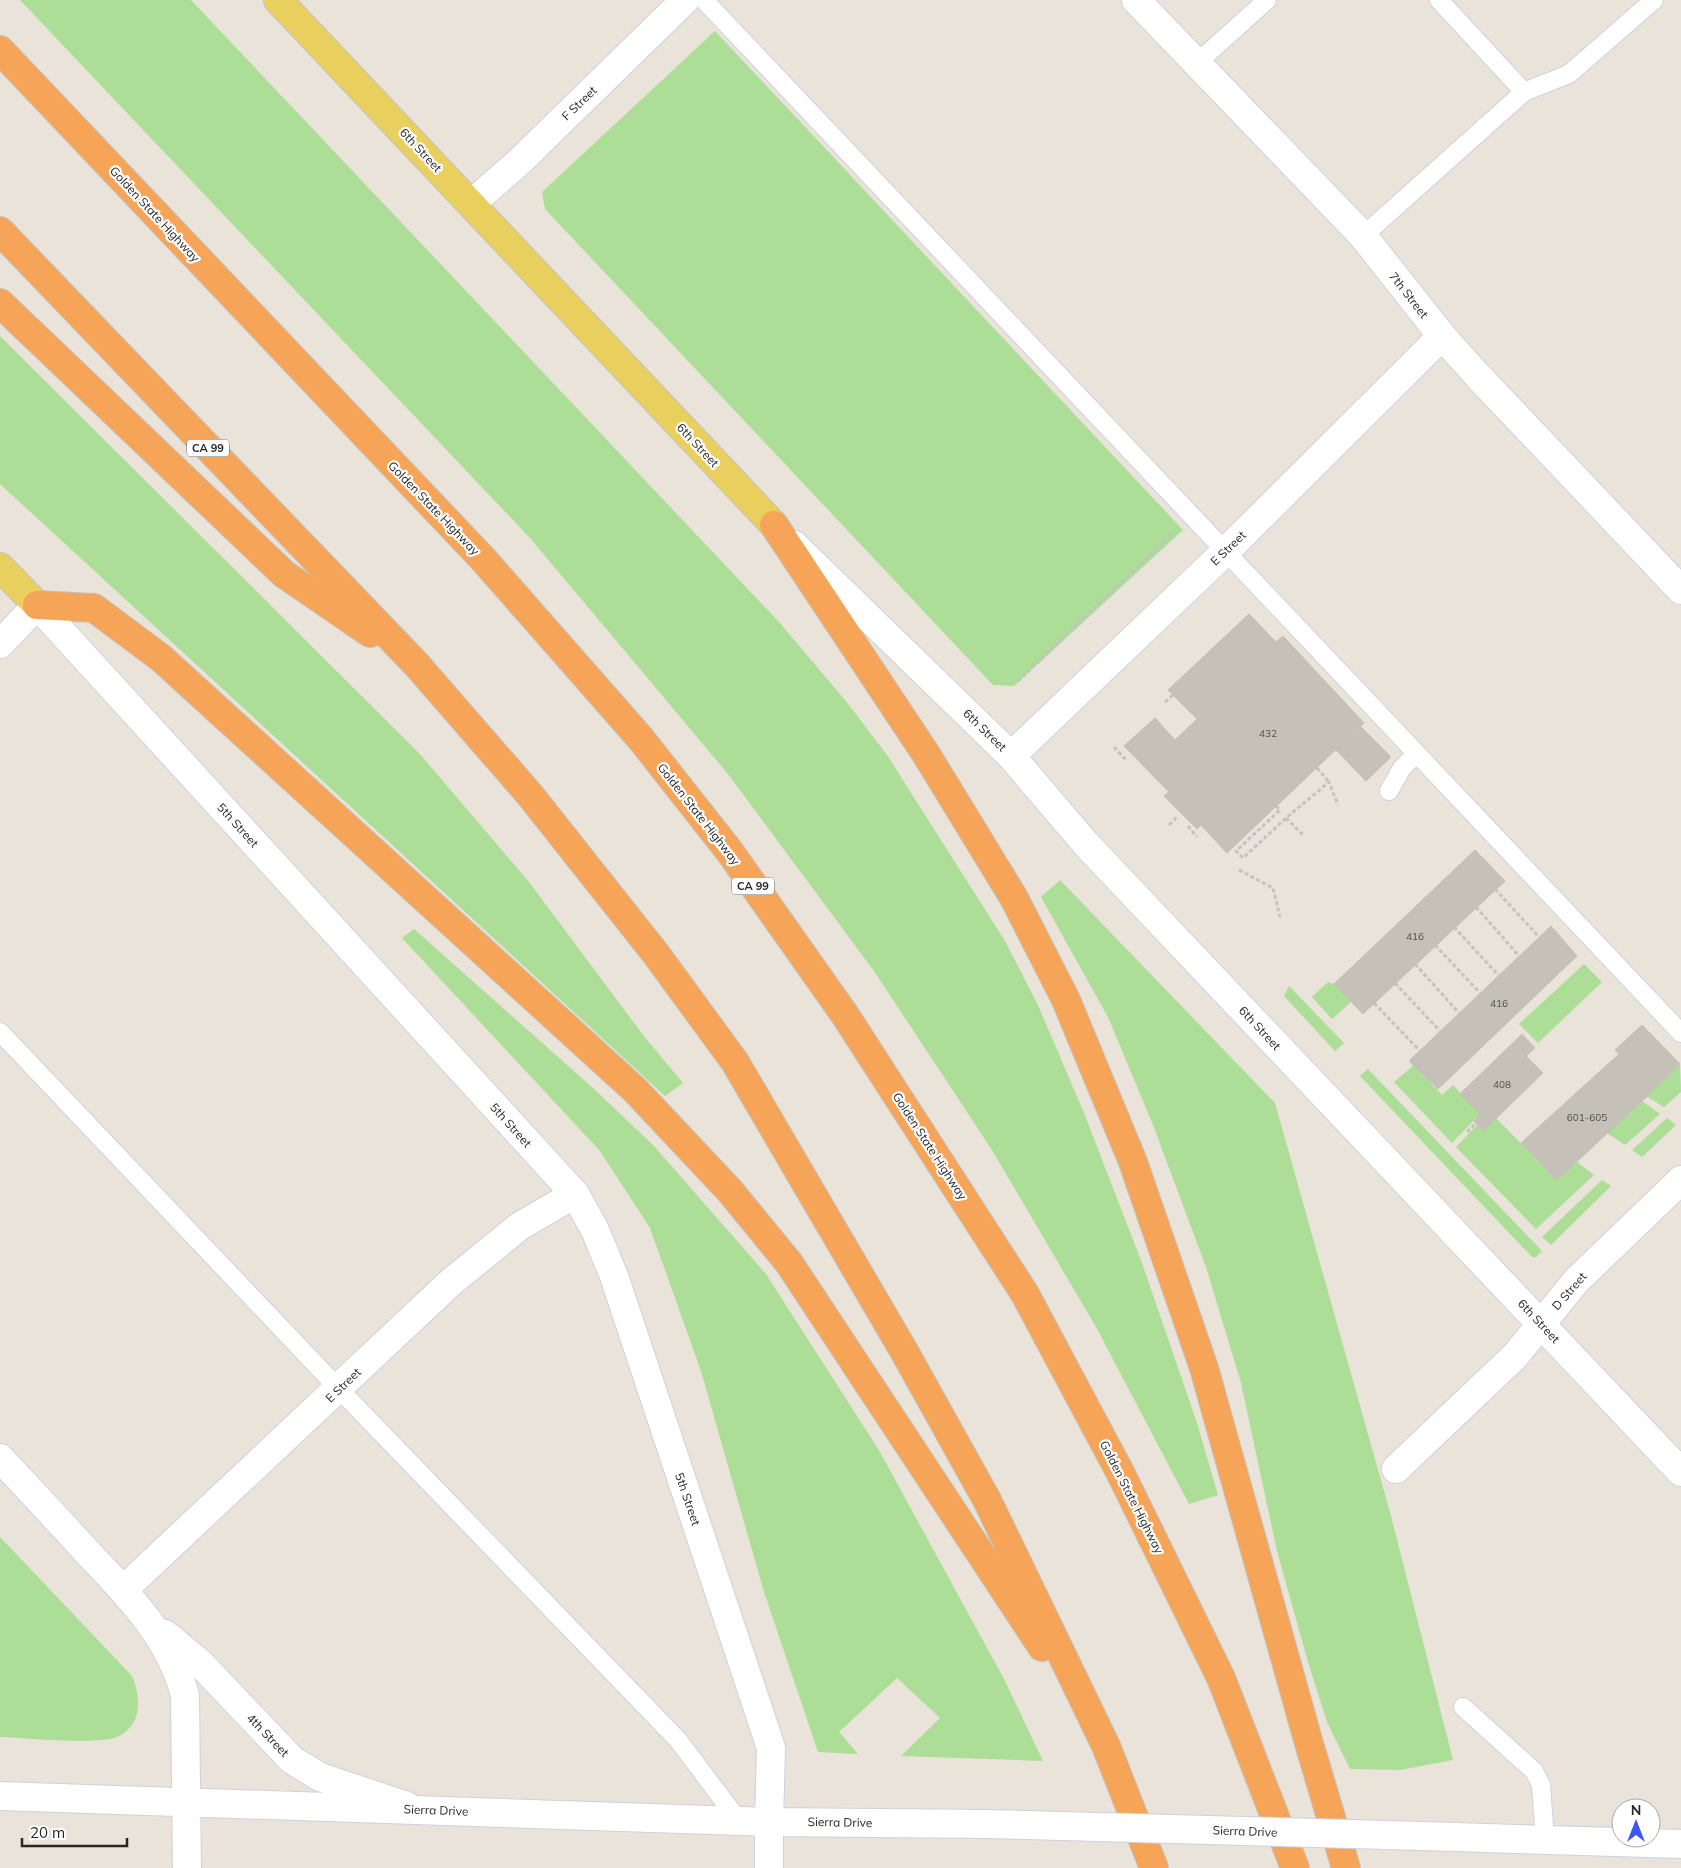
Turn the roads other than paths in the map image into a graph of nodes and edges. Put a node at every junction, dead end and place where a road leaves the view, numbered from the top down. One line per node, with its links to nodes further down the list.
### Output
1 (278, 0): 11 (main road, 6th Street)
2 (685, 0): 11 (street, F Street)
3 (704, 0): 17 (lane)
4 (1136, 0): 9 (street, 7th Street)
5 (1267, 0): 9 (lane)
6 (1439, 0): 10 (lane)
7 (1654, 0): 10 (lane)
8 (0, 50): 49 (highway, Golden State Highway / CA 99)
9 (1198, 63): 13 (street, 7th Street)
10 (1524, 92): 13 (lane)
11 (471, 204): 16 (main road, 6th Street)
12 (0, 231): 22 (highway, CA 99)
13 (1363, 236): 15 (street, 7th Street)
14 (0, 304): 22 (highway)
15 (1442, 336): 17 (street, E Street); 19 (street, 7th Street)
16 (774, 525): 24 (street, 6th Street); 50 (highway)
17 (1225, 552): 23 (lane); 24 (street, E Street)
18 (0, 567): 20 (main road, 5th Street)
19 (1681, 590)
20 (37, 606): 21 (street); 29 (street, 5th Street); 38 (highway)
21 (0, 644)
22 (416, 665): 38 (highway, CA 99)
23 (1416, 754): 25 (lane); 27 (lane)
24 (1011, 756): 30 (street, 6th Street)
25 (1389, 791)
26 (0, 1032): 31 (lane)
27 (1681, 1033)
28 (1681, 1180): 30 (street, D Street)
29 (575, 1194): 31 (street, E Street); 43 (street, 5th Street)
30 (1541, 1324): 33 (street, D Street); 34 (street, 6th Street)
31 (339, 1389): 35 (street, E Street); 42 (lane)
32 (0, 1458): 35 (street, 4th Street)
33 (1396, 1469)
34 (1681, 1472)
35 (123, 1590): 36 (street, 4th Street)
36 (146, 1618): 40 (street, 4th Street); 41 (street, 4th Street)
37 (1463, 1707): 44 (lane)
38 (1106, 1746): 48 (highway, CA 99)
39 (0, 1796): 40 (street, Sierra Drive)
40 (185, 1803): 41 (street, Sierra Drive); 46 (street, 4th Street)
41 (416, 1809): 42 (street, Sierra Drive)
42 (739, 1820): 43 (street, Sierra Drive)
43 (769, 1822): 44 (street, Sierra Drive, bridge); 47 (street, 5th Street)
44 (1545, 1840): 45 (street, Sierra Drive)
45 (1681, 1844)
46 (186, 1868)
47 (769, 1868)
48 (1154, 1868)
49 (1295, 1868)
50 (1346, 1868)

